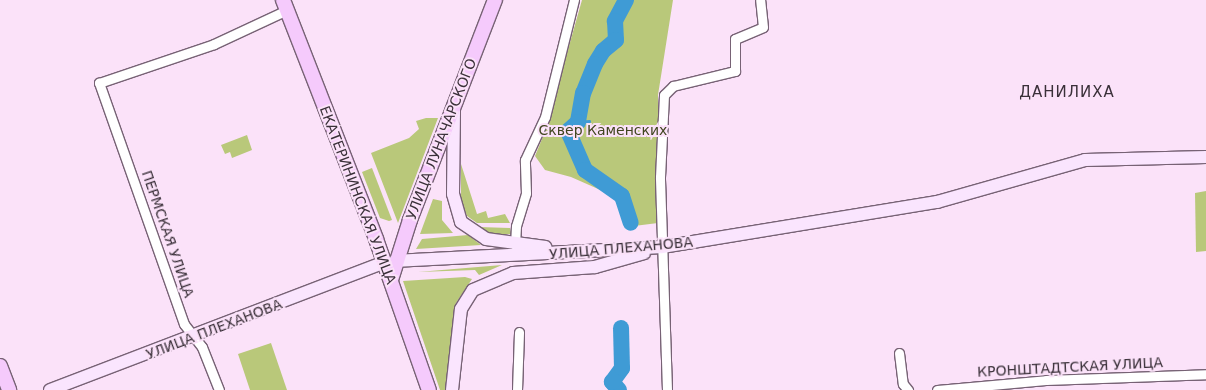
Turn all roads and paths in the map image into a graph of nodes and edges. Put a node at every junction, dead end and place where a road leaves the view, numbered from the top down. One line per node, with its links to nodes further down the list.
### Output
1 (495, 0): 5 (main road, УЛИЦА ЛУНАЧАРСКОГО)
2 (574, 0): 8 (street)
3 (760, 0): 7 (street)
4 (285, 5): 9 (main road, ЕКАТЕРИНИНСКАЯ УЛИЦА); 11 (street, ПЕРМСКАЯ УЛИЦА)
5 (454, 100): 8 (main road); 9 (main road, УЛИЦА ЛУНАЧАРСКОГО)
6 (1206, 157): 7 (main road)
7 (662, 243): 8 (main road); 9 (main road, УЛИЦА ПЛЕХАНОВА); 19 (main road); 21 (street)
8 (515, 245)
9 (390, 262): 11 (main road, УЛИЦА ПЛЕХАНОВА); 18 (main road, ЕКАТЕРИНИНСКАЯ УЛИЦА)
10 (519, 332): 20 (street)
11 (194, 336): 16 (main road, УЛИЦА ПЛЕХАНОВА); 17 (street, ПЕРМСКАЯ УЛИЦА)
12 (899, 353): 22 (street)
13 (0, 366): 15 (main road)
14 (1206, 374): 23 (street, КРОНШТАДТСКАЯ УЛИЦА)
15 (9, 390)
16 (50, 390)
17 (218, 390)
18 (430, 390)
19 (452, 390)
20 (517, 390)
21 (667, 390)
22 (908, 390)
23 (937, 390)

